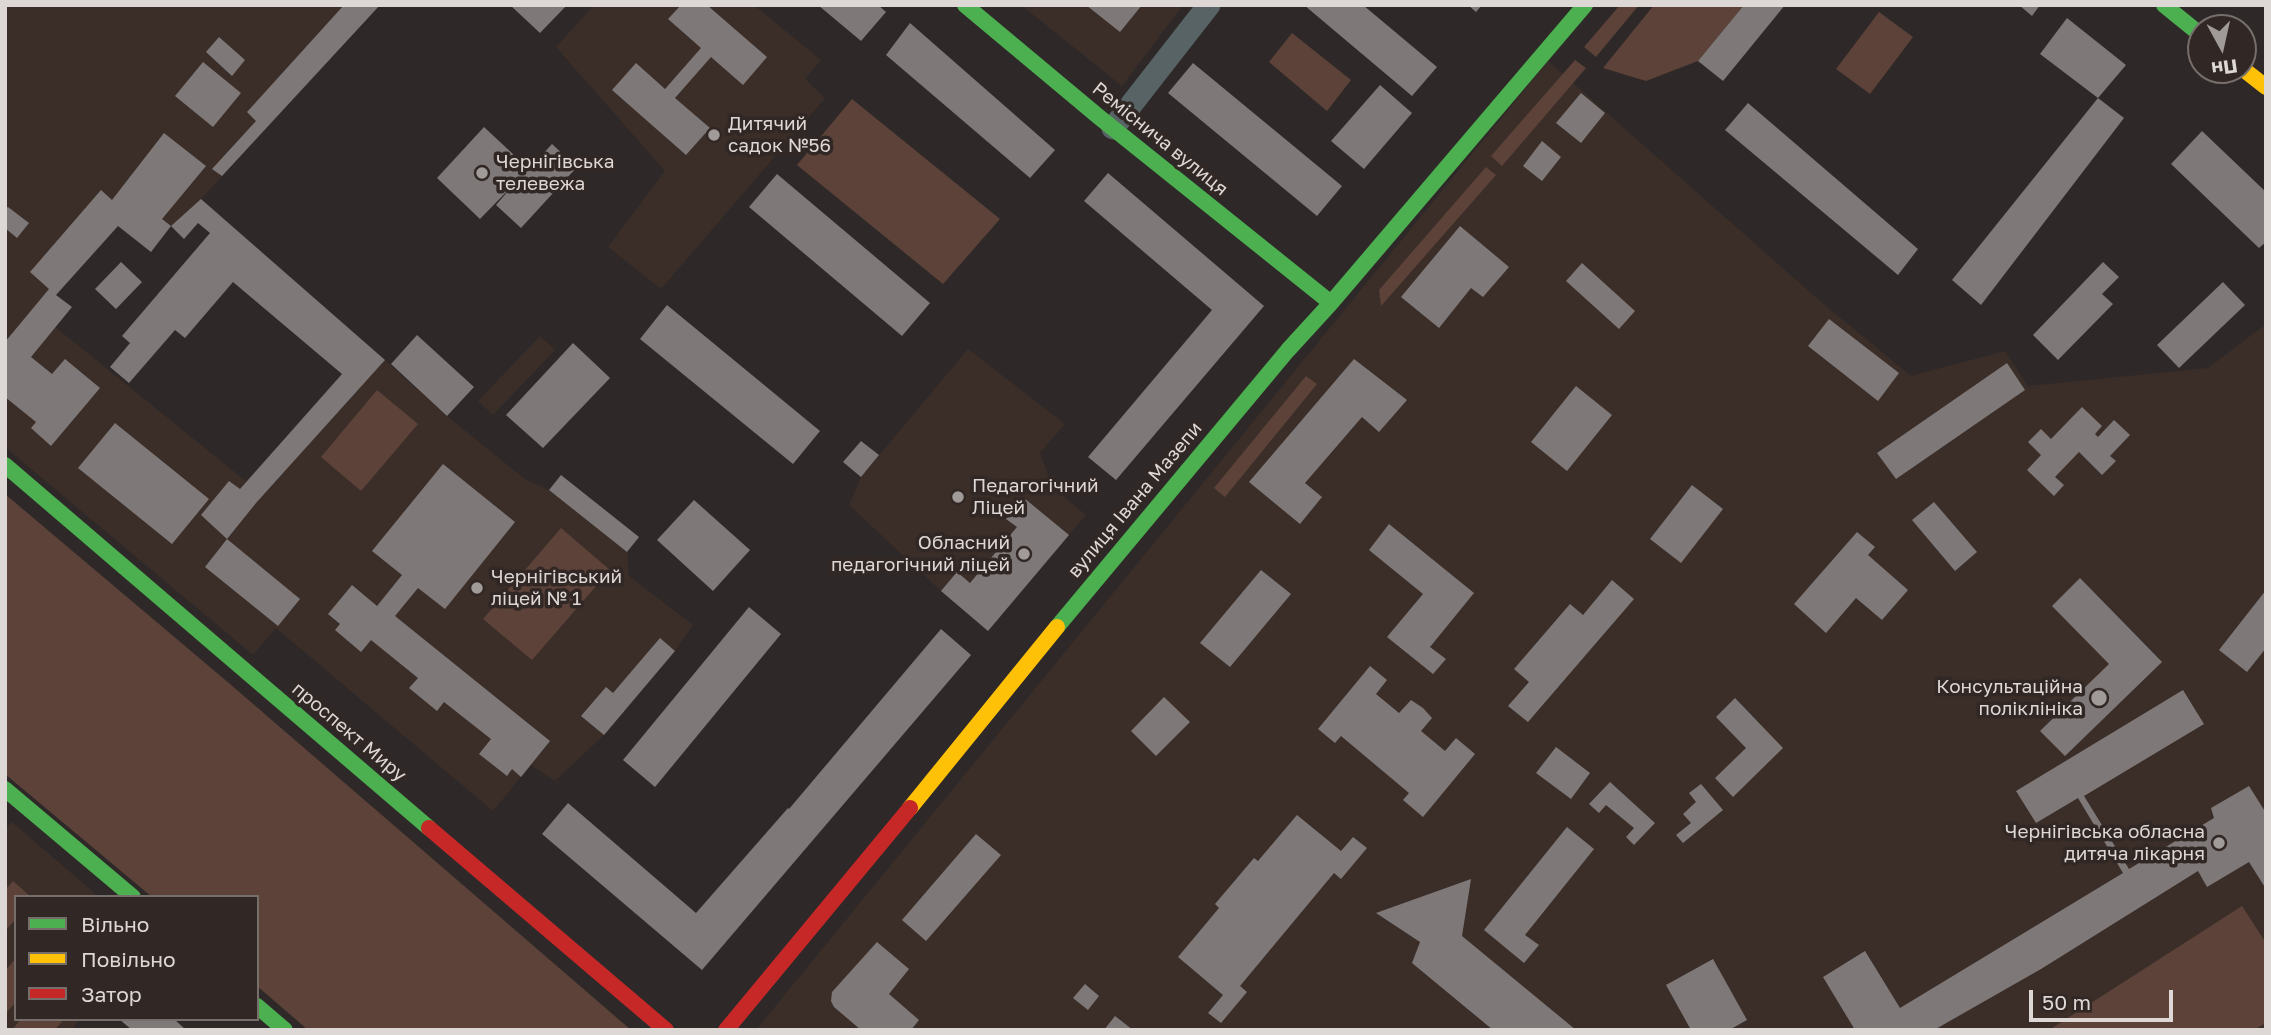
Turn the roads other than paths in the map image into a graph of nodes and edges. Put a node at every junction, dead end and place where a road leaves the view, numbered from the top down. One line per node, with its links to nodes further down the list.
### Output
1 (965, 5): 6 (main road, Реміснича вулиця)
2 (1209, 5): 6 (street)
3 (1585, 5): 7 (main road, вулиця Івана Мазепи)
4 (2164, 5): 5 (main road)
5 (2187, 24)
6 (1113, 128): 7 (main road, Реміснича вулиця)
7 (1331, 303): 14 (main road, вулиця Івана Мазепи)
8 (5, 465): 13 (main road, проспект Миру)
9 (5, 789): 10 (main road)
10 (131, 895)
11 (259, 1008): 12 (main road)
12 (285, 1030)
13 (666, 1030)
14 (726, 1030)

